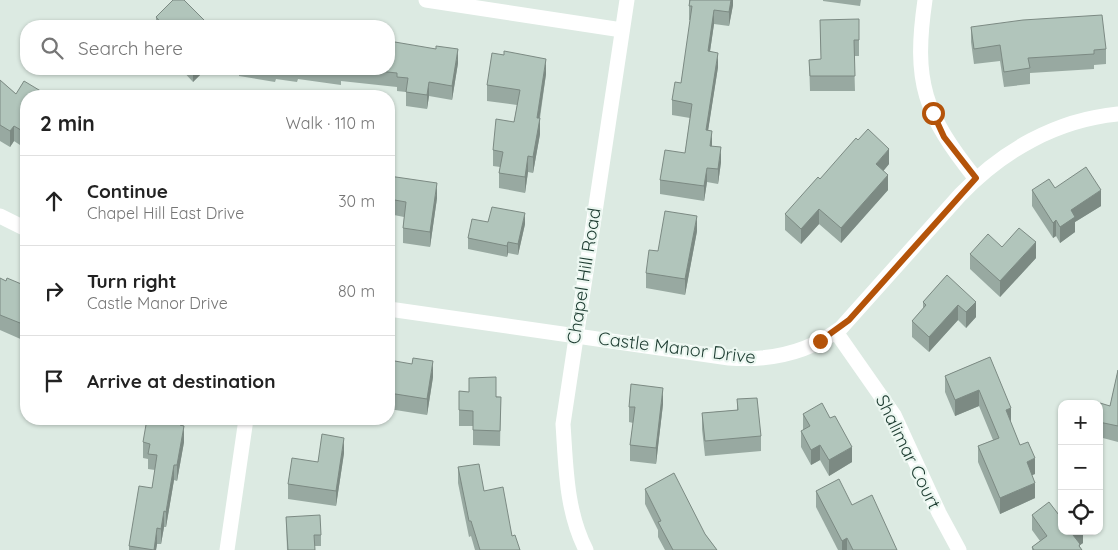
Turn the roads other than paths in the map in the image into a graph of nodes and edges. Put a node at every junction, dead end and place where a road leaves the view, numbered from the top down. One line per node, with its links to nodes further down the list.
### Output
1 (426, 0): 4 (street)
2 (626, 0): 4 (street, Chapel Hill Road)
3 (925, 0): 6 (street)
4 (622, 30): 11 (street, Chapel Hill Road)
5 (1118, 114): 6 (street, Castle Manor Drive)
6 (976, 178): 10 (street, Castle Manor Drive)
7 (0, 216): 8 (street)
8 (20, 226)
9 (395, 310): 11 (street, Castle Manor Drive)
10 (836, 332): 11 (street, Castle Manor Drive); 15 (street, Shalimar Court)
11 (575, 336): 14 (street, Chapel Hill Road)
12 (245, 425): 13 (street)
13 (227, 550)
14 (586, 550)
15 (960, 550)

